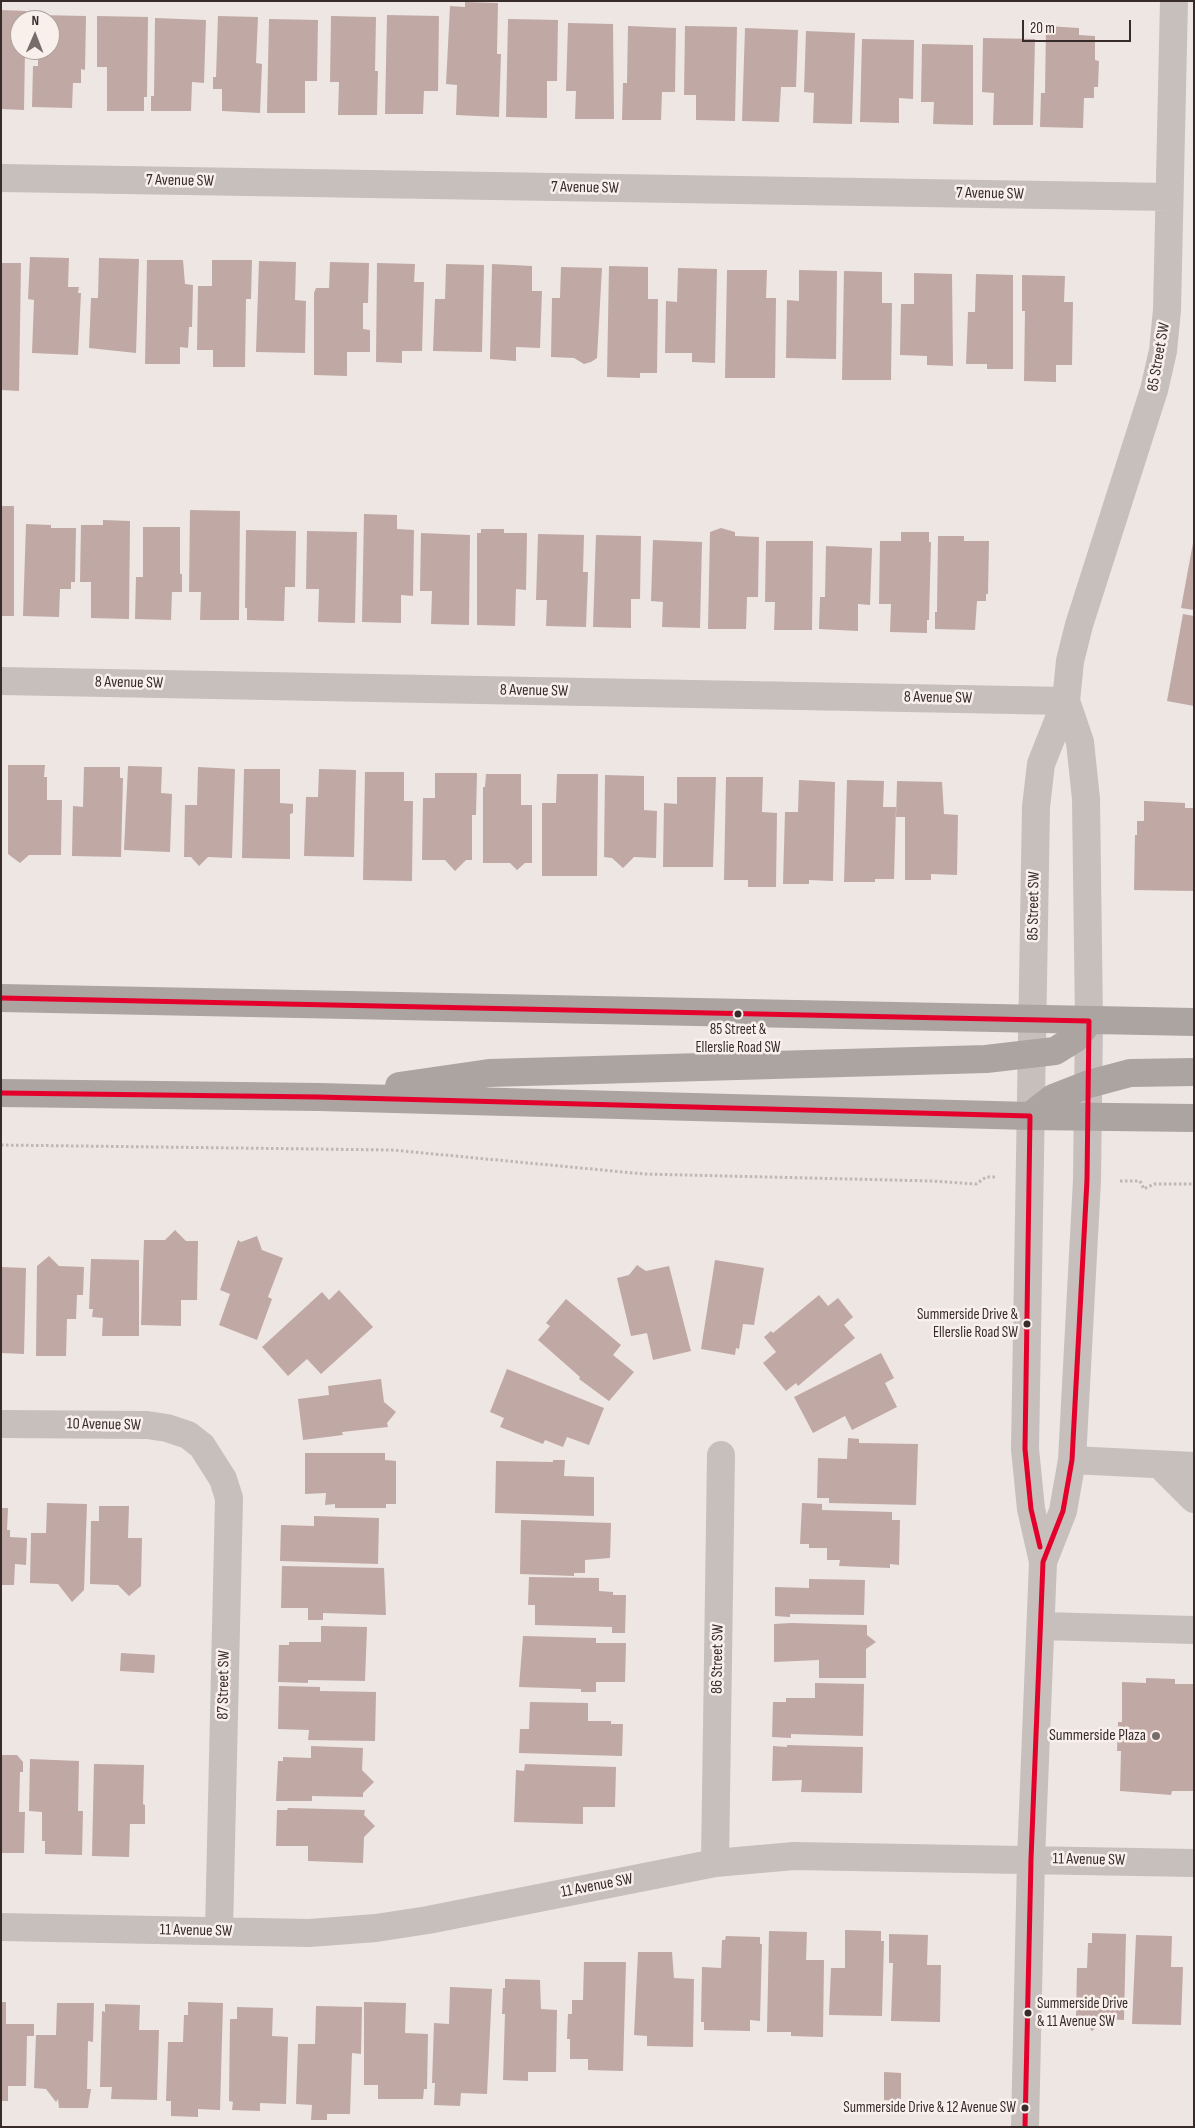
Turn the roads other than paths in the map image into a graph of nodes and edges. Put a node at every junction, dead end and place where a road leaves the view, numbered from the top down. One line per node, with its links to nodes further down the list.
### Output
1 (1174, 1): 3 (street, 85 Street SW)
2 (1, 178): 3 (street, 7 Avenue SW)
3 (1169, 198): 5 (street, 85 Street SW)
4 (1, 681): 5 (street, 8 Avenue SW)
5 (1066, 701): 7 (street, 85 Street SW); 8 (street, 85 Street SW)
6 (1, 998): 7 (main road)
7 (1032, 1021): 8 (main road); 10 (street, 85 Street SW)
8 (1089, 1021): 9 (main road); 10 (main road); 12 (street, 85 Street SW)
9 (1194, 1022)
10 (1031, 1054): 14 (main road); 15 (street, 85 Street SW)
11 (1194, 1072): 12 (main road)
12 (1089, 1084): 15 (main road); 16 (street, 85 Street SW)
13 (1, 1093): 14 (main road)
14 (319, 1097): 15 (main road)
15 (1030, 1116): 16 (main road); 25 (street, 85 Street SW)
16 (1089, 1116): 17 (main road); 21 (street, 85 Street SW)
17 (1194, 1118)
18 (1, 1424): 19 (street, 10 Avenue SW)
19 (202, 1446): 32 (street, 87 Street SW)
20 (721, 1455): 29 (street, 86 Street SW)
21 (1072, 1460): 22 (street); 25 (street, 85 Street SW)
22 (1160, 1466): 23 (street); 24 (street)
23 (1194, 1466)
24 (1194, 1499)
25 (1043, 1562): 26 (street)
26 (1041, 1626): 27 (street); 28 (street)
27 (1194, 1630)
28 (1031, 1859): 29 (street, 11 Avenue SW); 30 (street, 11 Avenue SW); 33 (street)
29 (715, 1863): 32 (street, 11 Avenue SW)
30 (1194, 1863)
31 (1, 1927): 32 (street, 11 Avenue SW)
32 (219, 1931)
33 (1025, 2127)

